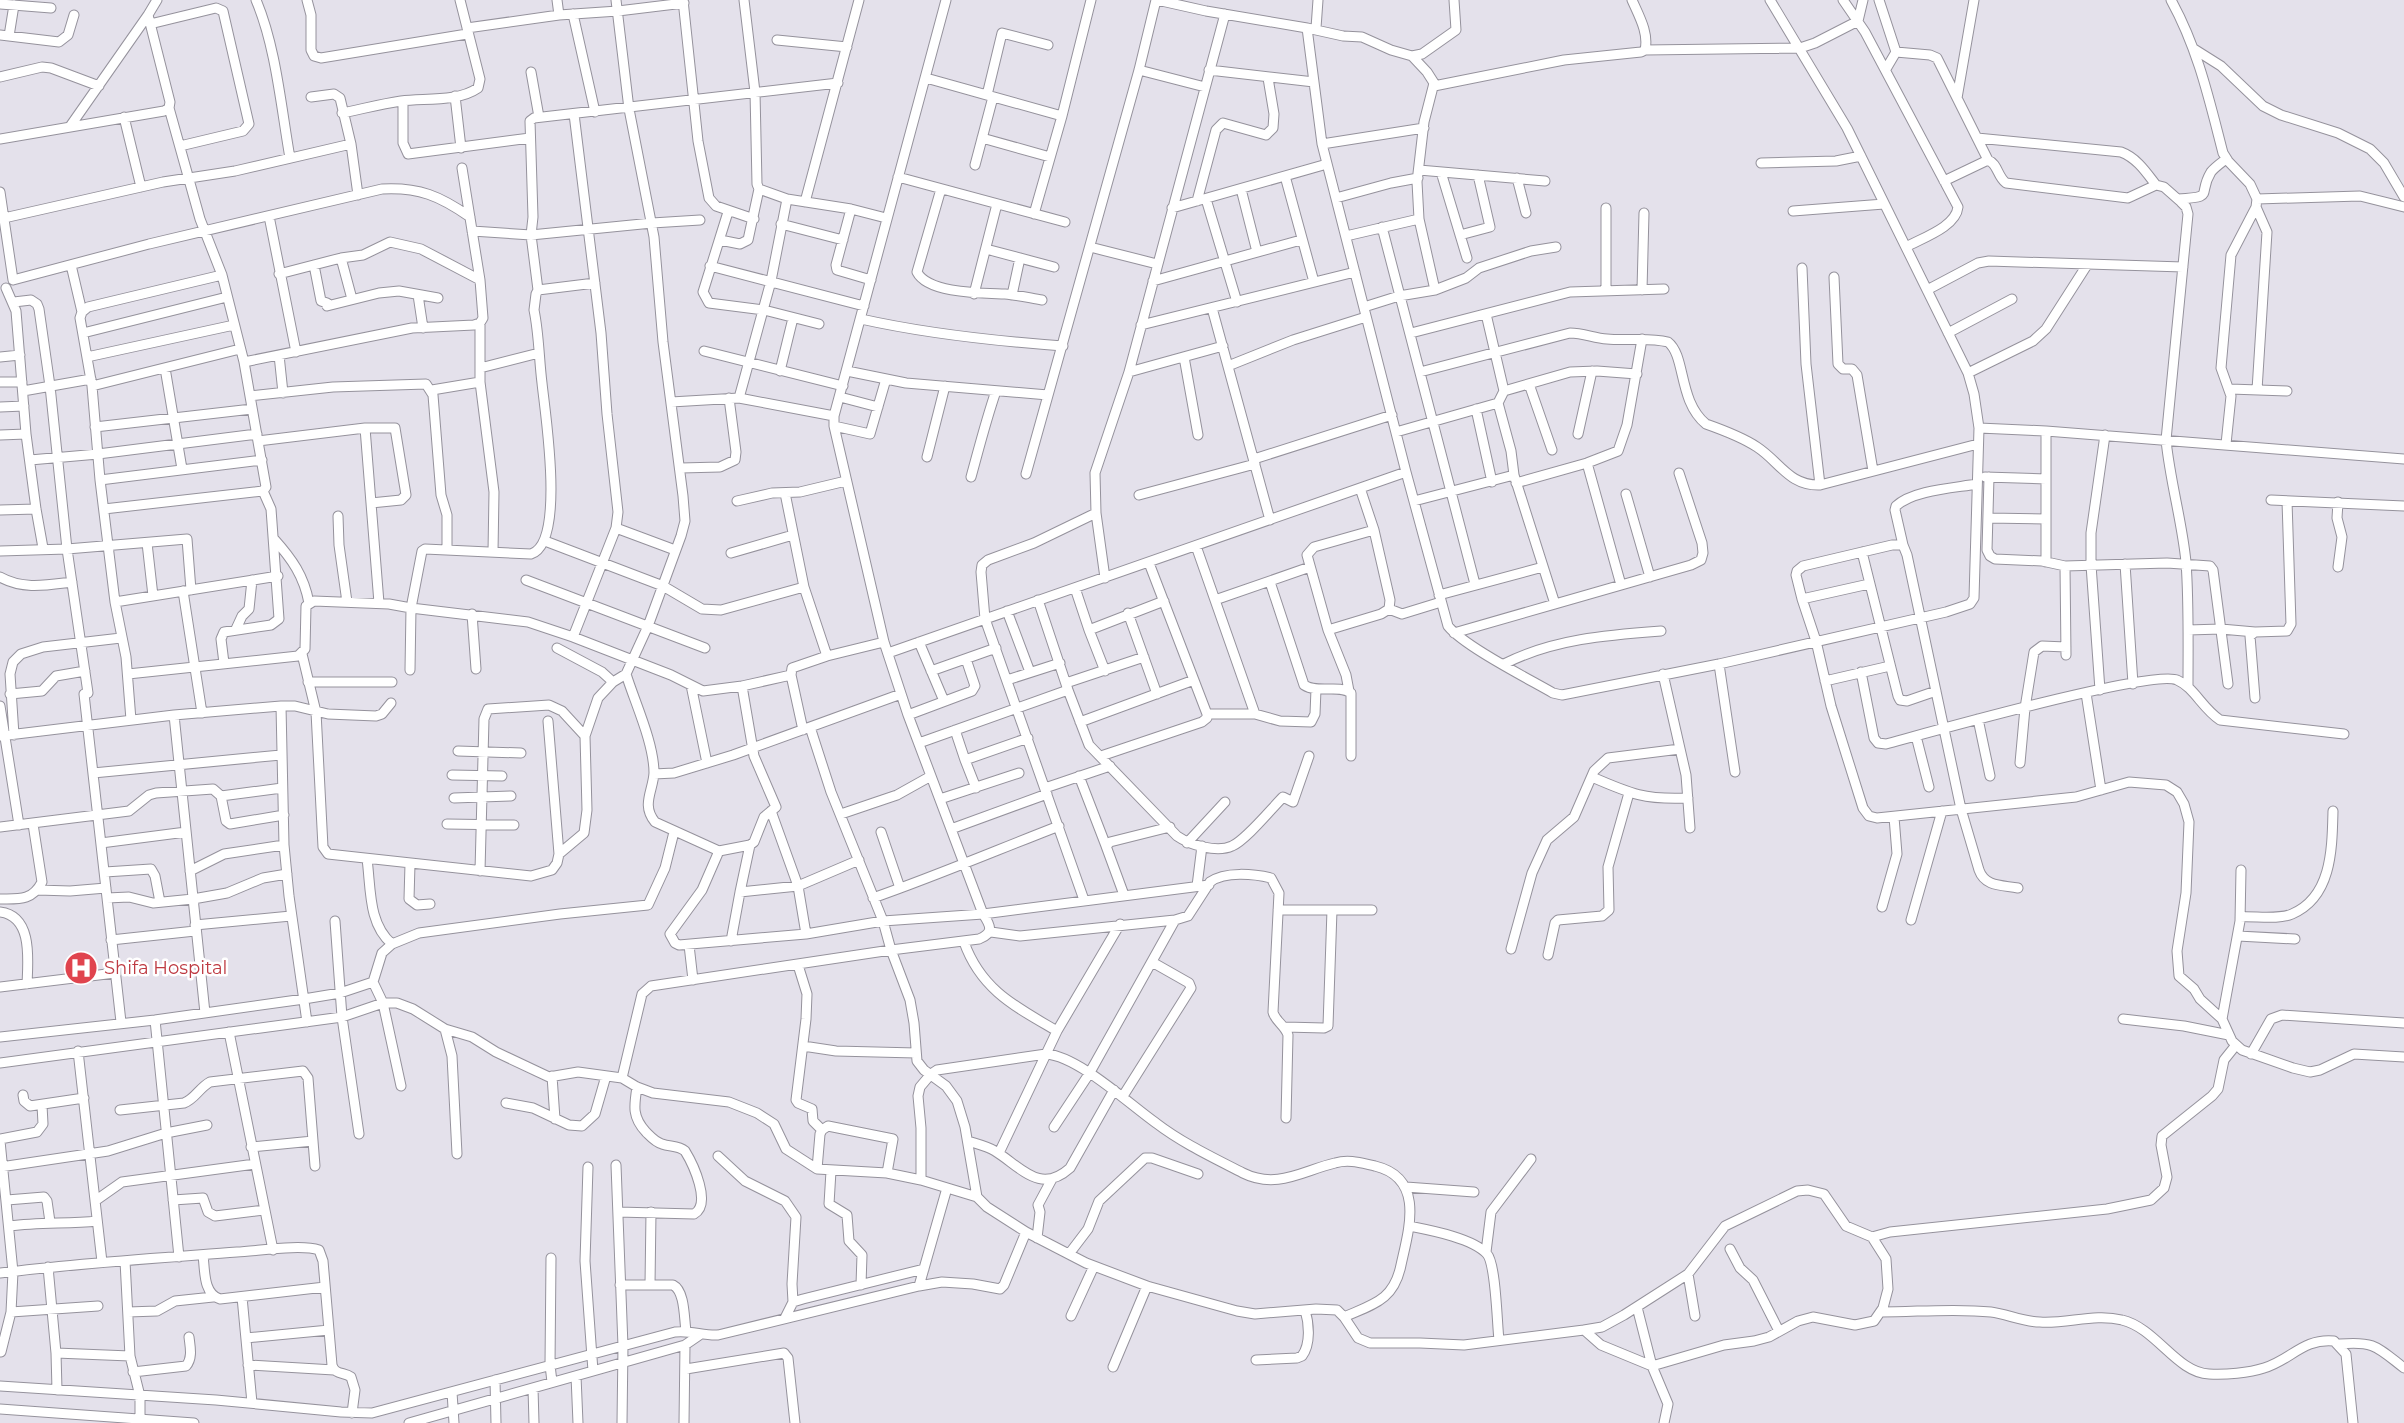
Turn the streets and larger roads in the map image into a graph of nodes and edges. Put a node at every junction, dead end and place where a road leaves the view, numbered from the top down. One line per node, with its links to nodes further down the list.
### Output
1 (157, 0): 30 (street)
2 (307, 0): 33 (street)
3 (460, 0): 33 (street)
4 (557, 0): 29 (street)
5 (616, 0): 25 (street)
6 (744, 0): 55 (street)
7 (856, 0): 37 (street)
8 (946, 0): 48 (street)
9 (1091, 0): 67 (street)
10 (1156, 0): 27 (street); 44 (street)
11 (1318, 0): 32 (street)
12 (1455, 0): 42 (street)
13 (1632, 0): 40 (street)
14 (1770, 0): 38 (street)
15 (1843, 0): 31 (street)
16 (1863, 0): 31 (street)
17 (1879, 0): 41 (street)
18 (1974, 0): 59 (street)
19 (2171, 0): 39 (street)
20 (259, 1): 82 (street)
21 (683, 1): 25 (street); 60 (street)
22 (0, 4): 23 (street)
23 (14, 5): 24 (street); 34 (street)
24 (51, 9)
25 (618, 11): 26 (street); 63 (street)
26 (573, 14): 29 (street); 64 (street)
27 (1225, 14): 32 (street); 45 (street)
28 (74, 15): 34 (street)
29 (559, 15): 33 (street)
30 (149, 19): 52 (street); 62 (street); 78 (street)
31 (1858, 21): 38 (street); 43 (street)
32 (1311, 28): 42 (street); 50 (street)
33 (467, 31): 56 (street)
34 (4, 35)
35 (777, 40): 37 (street)
36 (1048, 45): 57 (street)
37 (847, 47): 51 (street)
38 (1800, 48): 40 (street); 80 (street)
39 (2194, 49): 83 (street); 105 (street)
40 (1645, 50): 53 (street)
41 (1896, 52): 43 (street); 59 (street)
42 (1412, 56): 53 (street)
43 (1886, 69): 97 (street)
44 (1139, 70): 54 (street); 143 (street)
45 (1209, 70): 49 (street); 54 (street)
46 (531, 72): 69 (street)
47 (0, 77): 52 (street)
48 (926, 78): 57 (street); 93 (street)
49 (1268, 78): 50 (street); 108 (street)
50 (1314, 82): 77 (street)
51 (838, 83): 55 (street); 110 (street)
52 (99, 86): 70 (street)
53 (1434, 86): 71 (street)
54 (1204, 87): 115 (street)
55 (755, 92): 60 (street); 100 (street)
56 (455, 96): 61 (street); 79 (street)
57 (990, 96): 67 (street); 73 (street)
58 (311, 97): 65 (street)
59 (1958, 98): 74 (street)
60 (694, 100): 63 (street); 119 (street)
61 (403, 101): 65 (street); 79 (street)
62 (169, 108): 68 (street); 78 (street)
63 (629, 109): 64 (street); 131 (street)
64 (595, 112): 66 (street)
65 (342, 113): 76 (street)
66 (574, 114): 69 (street); 134 (street)
67 (1062, 116): 81 (street)
68 (124, 117): 70 (street); 99 (street)
69 (539, 117): 72 (street)
70 (71, 125): 75 (street)
71 (1424, 128): 77 (street); 90 (street)
72 (530, 138): 79 (street); 137 (street)
73 (982, 138): 81 (street); 87 (street)
74 (1977, 138): 84 (street); 98 (street)
75 (0, 139)
76 (351, 144): 82 (street); 104 (street)
77 (1322, 144): 85 (street)
78 (180, 146): 94 (street)
79 (460, 148)
80 (1861, 156): 86 (street); 113 (street)
81 (1050, 157): 122 (street)
82 (290, 158): 94 (street)
83 (2226, 159): 109 (street); 111 (street)
84 (1988, 160): 97 (street); 98 (street)
85 (1327, 164): 92 (street); 106 (street)
86 (1761, 164)
87 (975, 165)
88 (462, 168): 124 (street)
89 (1441, 172): 90 (street); 91 (street); 139 (street)
90 (1418, 174): 106 (street); 128 (street)
91 (1478, 175): 95 (street); 139 (street)
92 (1285, 176): 102 (street); 142 (street)
93 (898, 177): 101 (street); 126 (street)
94 (190, 178): 99 (street); 136 (street)
95 (1516, 178): 96 (street); 120 (street)
96 (1545, 181)
97 (1944, 181): 145 (street)
98 (2156, 185): 109 (street)
99 (141, 187): 125 (street)
100 (759, 189): 107 (street); 127 (street)
101 (941, 189): 112 (street); 178 (street)
102 (1241, 189): 108 (street); 147 (street)
103 (0, 192): 125 (street)
104 (358, 195): 123 (street); 124 (street)
105 (2404, 197)
106 (1336, 198): 138 (street)
107 (787, 199): 110 (street); 132 (street)
108 (1201, 200): 115 (street); 151 (street)
109 (2178, 200): 158 (street)
110 (805, 202): 117 (street)
111 (2256, 203): 114 (street); 239 (street); 241 (street)
112 (997, 204): 122 (street); 146 (street)
113 (1884, 204): 118 (street); 145 (street)
114 (2404, 207)
115 (1172, 208): 152 (street)
116 (1606, 208): 177 (street)
117 (851, 209): 126 (street); 141 (street)
118 (1793, 211)
119 (728, 212): 127 (street); 140 (street)
120 (1526, 213)
121 (1644, 213): 175 (street)
122 (1034, 214): 130 (street)
123 (270, 216): 136 (street); 161 (street)
124 (470, 217): 135 (street)
125 (4, 218): 164 (street)
126 (886, 218): 166 (street)
127 (754, 219): 140 (street)
128 (1419, 219): 133 (street); 174 (street)
129 (700, 220): 131 (street)
130 (1065, 222)
131 (652, 223): 134 (street); 250 (street)
132 (781, 224): 141 (street); 167 (street)
133 (1382, 227): 138 (street); 181 (street)
134 (588, 228): 137 (street); 170 (street)
135 (472, 231): 137 (street); 165 (street)
136 (206, 232): 153 (street); 162 (street)
137 (531, 235): 173 (street)
138 (1346, 236): 160 (street)
139 (1460, 236): 150 (street)
140 (720, 240): 156 (street)
141 (843, 240): 166 (street)
142 (1301, 240): 147 (street); 169 (street)
143 (1090, 247): 152 (street); 206 (street)
144 (1556, 247): 174 (street)
145 (1906, 247): 176 (street)
146 (986, 249): 149 (street); 178 (street)
147 (1257, 252): 151 (street)
148 (341, 258): 154 (street); 165 (street); 184 (street)
149 (1020, 258): 157 (street); 180 (street)
150 (1467, 258)
151 (1224, 261): 168 (street); 188 (street)
152 (1157, 264): 168 (street)
153 (71, 265): 164 (street); 192 (street)
154 (314, 265): 161 (street); 184 (street)
155 (2087, 265): 158 (street); 176 (street); 228 (street)
156 (710, 266): 167 (street); 191 (street)
157 (1054, 267)
158 (2183, 267): 273 (street)
159 (1802, 268): 300 (street)
160 (1355, 272): 169 (street); 193 (street)
161 (279, 274): 210 (street)
162 (222, 275): 182 (street); 192 (street)
163 (1834, 277): 288 (street)
164 (13, 280): 172 (street)
165 (480, 280): 197 (street)
166 (871, 280): 189 (street)
167 (771, 281): 189 (street); 191 (street)
168 (1153, 281): 200 (street)
169 (1314, 282): 188 (street)
170 (595, 283): 173 (street); 322 (street)
171 (1664, 289): 175 (street)
172 (3, 290): 187 (street)
173 (538, 290): 211 (street)
174 (1435, 290): 181 (street)
175 (1642, 290): 177 (street)
176 (1927, 290): 204 (street)
177 (1606, 291): 194 (street)
178 (974, 294): 180 (street)
179 (418, 295): 183 (street); 184 (street); 201 (street)
180 (1012, 295): 186 (street)
181 (1399, 296): 193 (street); 203 (street)
182 (227, 297): 199 (street); 202 (street)
183 (438, 298)
184 (352, 299)
185 (2012, 299): 204 (street)
186 (1042, 300)
187 (14, 302): 213 (street); 236 (street)
188 (1236, 302): 190 (street)
189 (864, 306): 196 (street)
190 (1212, 308): 200 (street); 207 (street)
191 (764, 310): 195 (street); 219 (street)
192 (82, 312): 202 (street)
193 (1365, 312): 220 (street); 257 (street)
194 (1486, 314): 203 (street); 212 (street)
195 (793, 318): 198 (street); 223 (street)
196 (861, 319): 206 (street); 224 (street)
197 (480, 323): 201 (street); 222 (street)
198 (819, 324)
199 (234, 325): 208 (street); 216 (street)
200 (1141, 325): 226 (street)
201 (423, 328): 210 (street)
202 (83, 333): 216 (street)
203 (1411, 333): 227 (street)
204 (1948, 333): 228 (street)
205 (1642, 339): 212 (street); 229 (street); 300 (street)
206 (1063, 346): 246 (street)
207 (1223, 346): 217 (street); 220 (street)
208 (240, 350): 218 (street); 221 (street)
209 (704, 351): 219 (street)
210 (296, 352): 214 (street)
211 (539, 353): 222 (street); 326 (street)
212 (1494, 354): 227 (street); 243 (street)
213 (20, 355): 215 (street); 235 (street)
214 (279, 355): 218 (street); 245 (street)
215 (0, 357)
216 (87, 357): 232 (street)
217 (1184, 357): 226 (street); 270 (street)
218 (244, 362): 247 (street)
219 (749, 364): 223 (street); 248 (street)
220 (1228, 366): 284 (street)
221 (165, 368): 232 (street); 259 (street)
222 (480, 368): 233 (street)
223 (780, 371): 237 (street)
224 (847, 371): 230 (street); 237 (street)
225 (1592, 371): 229 (street); 234 (street); 268 (street)
226 (1129, 372): 317 (street)
227 (1420, 372): 260 (street)
228 (1968, 373): 264 (street)
229 (1637, 374): 285 (street)
230 (886, 380): 238 (street); 254 (street)
231 (0, 382): 235 (street)
232 (92, 382): 236 (street); 262 (street)
233 (480, 382): 240 (street); 336 (street)
234 (1529, 384): 243 (street); 277 (street)
235 (22, 386): 236 (street); 252 (street)
236 (50, 386): 279 (street)
237 (843, 386): 249 (street)
238 (945, 386): 242 (street); 280 (street)
239 (2230, 389): 241 (street); 275 (street)
240 (432, 390): 245 (street); 334 (street)
241 (2257, 390): 244 (street)
242 (996, 391): 246 (street); 292 (street)
243 (1504, 391): 251 (street)
244 (2287, 392)
245 (283, 393): 247 (street)
246 (1048, 395): 291 (street)
247 (250, 396): 255 (street)
248 (734, 398): 250 (street); 258 (street); 286 (street)
249 (840, 398): 254 (street); 258 (street)
250 (671, 402): 286 (street)
251 (1498, 404): 256 (street); 294 (street)
252 (24, 406): 253 (street); 267 (street)
253 (0, 407)
254 (878, 407): 261 (street)
255 (252, 409): 259 (street); 272 (street)
256 (1476, 409): 260 (street); 299 (street)
257 (1392, 415): 266 (street); 284 (street)
258 (834, 416): 261 (street)
259 (173, 418): 262 (street); 276 (street)
260 (1434, 420): 266 (street); 303 (street)
261 (834, 426): 298 (street)
262 (95, 427): 278 (street)
263 (365, 428): 272 (street); 312 (street); 312 (street)
264 (1979, 428): 265 (street); 274 (street)
265 (2046, 431): 271 (street); 295 (street)
266 (1396, 432): 289 (street)
267 (26, 434): 269 (street); 282 (street)
268 (1578, 434)
269 (0, 435)
270 (1198, 435)
271 (2105, 435): 273 (street); 344 (street)
272 (258, 438): 276 (street); 283 (street)
273 (2166, 440): 275 (street); 342 (street)
274 (1978, 444): 288 (street); 297 (street)
275 (2226, 444): 281 (street)
276 (178, 445): 278 (street); 287 (street)
277 (1551, 450)
278 (98, 454): 279 (street); 296 (street)
279 (56, 457): 282 (street); 332 (street)
280 (927, 457)
281 (2404, 459)
282 (30, 460): 314 (street)
283 (262, 460): 287 (street); 302 (street)
284 (1255, 462): 306 (street); 321 (street)
285 (1587, 463): 294 (street); 359 (street)
286 (681, 468): 335 (street)
287 (182, 469): 296 (street)
288 (1873, 471): 300 (street)
289 (1406, 472): 301 (street); 309 (street)
290 (1680, 473): 351 (street)
291 (1026, 474)
292 (971, 477)
293 (1989, 477): 295 (street); 297 (street); 319 (street)
294 (1515, 479): 299 (street); 347 (street)
295 (2046, 479): 320 (street)
296 (100, 480): 315 (street)
297 (1977, 480): 328 (street); 381 (street)
298 (846, 481): 304 (street); 396 (street)
299 (1492, 482): 303 (street)
300 (1820, 485)
301 (1360, 488): 321 (street); 323 (street)
302 (263, 490): 315 (street); 325 (street)
303 (1452, 492): 309 (street); 357 (street)
304 (785, 493): 308 (street); 324 (street)
305 (1626, 494): 351 (street)
306 (1139, 495)
307 (2271, 500): 310 (street)
308 (737, 501)
309 (1414, 501): 365 (street)
310 (2288, 501): 311 (street); 391 (street)
311 (2338, 502): 313 (street); 348 (street)
312 (371, 503): 374 (street)
313 (2404, 506)
314 (36, 509): 316 (street); 331 (street)
315 (104, 509): 329 (street)
316 (0, 510)
317 (1096, 513): 352 (street); 382 (street)
318 (338, 516): 372 (street)
319 (1988, 518): 320 (street); 340 (street)
320 (2046, 519): 340 (street)
321 (1269, 520): 330 (street)
322 (616, 528): 335 (street); 339 (street)
323 (1374, 530): 346 (street); 377 (street)
324 (793, 535): 338 (street); 361 (street)
325 (274, 539): 349 (street); 373 (street)
326 (545, 541): 336 (street); 339 (street)
327 (147, 543): 329 (street); 363 (street); 364 (street)
328 (1903, 545): 337 (street); 381 (street)
329 (108, 546): 332 (street); 371 (street)
330 (1196, 546): 341 (street); 368 (street)
331 (43, 548): 332 (street); 333 (street)
332 (67, 549): 355 (street)
333 (0, 550)
334 (447, 550): 336 (street); 376 (street)
335 (675, 550): 360 (street)
336 (493, 552)
337 (1862, 552): 358 (street); 366 (street)
338 (731, 553)
339 (601, 562): 360 (street); 369 (street)
340 (2046, 562): 345 (street)
341 (1149, 563): 352 (street); 370 (street)
342 (2186, 563): 343 (street); 386 (street); 389 (street)
343 (2125, 564): 344 (street); 431 (street)
344 (2091, 565): 345 (street); 438 (street)
345 (2065, 566): 451 (street)
346 (1310, 567): 356 (street); 388 (street)
347 (1543, 567): 357 (street); 375 (street)
348 (2338, 567)
349 (278, 576): 353 (street); 385 (street)
350 (0, 577): 355 (street)
351 (1650, 577): 359 (street)
352 (1105, 578): 362 (street)
353 (252, 580): 363 (street); 385 (street)
354 (526, 580): 369 (street)
355 (72, 582): 398 (street)
356 (1270, 582): 368 (street); 437 (street)
357 (1475, 584): 365 (street)
358 (1869, 584): 366 (street); 384 (street)
359 (1621, 585): 375 (street)
360 (663, 586): 361 (street); 383 (street)
361 (804, 587): 404 (street)
362 (1075, 588): 367 (street); 387 (street)
363 (187, 590): 364 (street); 412 (street)
364 (153, 596): 371 (street)
365 (1440, 599): 377 (street); 392 (street)
366 (1802, 599): 395 (street)
367 (1038, 600): 378 (street); 409 (street)
368 (1215, 600): 455 (street)
369 (585, 601): 383 (street); 393 (street)
370 (1164, 601): 379 (street); 426 (street)
371 (115, 602): 394 (street)
372 (347, 602): 373 (street); 374 (street)
373 (309, 603): 403 (street)
374 (379, 603): 376 (street)
375 (1555, 604): 392 (street)
376 (411, 608): 380 (street); 415 (street)
377 (1389, 609): 388 (street)
378 (1007, 611): 382 (street); 419 (street)
379 (1128, 613): 387 (street); 405 (street)
380 (472, 614): 393 (street); 414 (street)
381 (1920, 618): 384 (street); 440 (street)
382 (985, 619): 397 (street); 401 (street)
383 (648, 626): 400 (street); 407 (street)
384 (1881, 627): 395 (street); 413 (street)
385 (236, 629): 408 (street)
386 (2221, 629): 389 (street); 391 (street); 432 (street)
387 (1089, 630): 417 (street)
388 (1328, 630): 439 (street)
389 (2188, 630): 436 (street)
390 (1661, 631): 410 (street)
391 (2255, 632): 445 (street)
392 (1454, 633): 410 (street)
393 (573, 637): 407 (street)
394 (121, 638): 398 (street); 421 (street)
395 (1816, 641): 411 (street); 427 (street)
396 (884, 642): 402 (street); 404 (street)
397 (920, 642): 402 (street); 416 (street)
398 (81, 643): 418 (street); 442 (street)
399 (557, 648): 430 (street)
400 (705, 648)
401 (996, 648): 406 (street); 425 (street)
402 (888, 653): 443 (street)
403 (302, 654): 408 (street); 428 (street)
404 (827, 656): 423 (street)
405 (1144, 657): 417 (street); 444 (street)
406 (966, 659): 416 (street); 446 (street)
407 (633, 660): 422 (street); 433 (street)
408 (224, 663): 412 (street)
409 (1060, 663): 419 (street); 435 (street)
410 (1504, 664): 424 (street)
411 (1719, 664): 424 (street); 486 (street)
412 (195, 666): 421 (street); 452 (street)
413 (1890, 666): 420 (street); 440 (street)
414 (477, 669)
415 (410, 670)
416 (932, 671): 446 (street)
417 (1105, 671): 435 (street)
418 (85, 672): 442 (street); 462 (street)
419 (1030, 672): 425 (street)
420 (1861, 672): 427 (street); 469 (street)
421 (128, 674): 459 (street)
422 (626, 674): 430 (street); 489 (street)
423 (791, 675): 434 (street); 464 (street)
424 (1663, 675): 473 (street)
425 (1007, 680): 450 (street)
426 (1194, 680): 444 (street); 454 (street)
427 (1825, 681): 520 (street)
428 (308, 682): 429 (street); 453 (street)
429 (392, 682)
430 (613, 682): 468 (street)
431 (2133, 684): 436 (street); 438 (street)
432 (2228, 684)
433 (691, 685): 434 (street); 482 (street)
434 (742, 687): 472 (street)
435 (1067, 687): 450 (street); 461 (street)
436 (2188, 687): 466 (street)
437 (1316, 689): 439 (street); 455 (street)
438 (2100, 690): 441 (street)
439 (1349, 691): 480 (street)
440 (1936, 691): 463 (street)
441 (2086, 693): 451 (street); 502 (street)
442 (10, 694): 467 (street)
443 (901, 694): 457 (street); 464 (street)
444 (1157, 694): 461 (street)
445 (2254, 698)
446 (944, 701): 457 (street)
447 (391, 703): 453 (street)
448 (0, 706): 467 (street)
449 (281, 706): 452 (street); 453 (street); 477 (street)
450 (1017, 708): 465 (street); 470 (street)
451 (2025, 708): 458 (street); 483 (street)
452 (202, 712): 456 (street)
453 (316, 712): 542 (street)
454 (1208, 714): 455 (street); 478 (street)
455 (1255, 714)
456 (174, 715): 459 (street); 484 (street)
457 (908, 715): 471 (street)
458 (1978, 719): 463 (street); 495 (street)
459 (131, 720): 462 (street)
460 (548, 721): 541 (street)
461 (1080, 722): 478 (street)
462 (86, 725): 467 (street); 487 (street)
463 (1944, 728): 469 (street); 513 (street)
464 (807, 729): 472 (street); 517 (street)
465 (955, 730): 471 (street); 481 (street)
466 (2344, 734)
467 (6, 735): 496 (street)
468 (585, 736): 475 (street); 541 (street)
469 (1916, 736): 499 (street)
470 (1028, 738): 481 (street); 503 (street)
471 (919, 743): 493 (street)
472 (753, 748): 482 (street); 515 (street)
473 (1680, 748): 497 (street); 510 (street)
474 (458, 751): 475 (street)
475 (484, 751): 476 (street); 491 (street)
476 (521, 753)
477 (281, 755): 484 (street); 500 (street)
478 (1101, 756): 485 (street)
479 (1309, 756): 539 (street)
480 (1351, 756)
481 (965, 759): 501 (street)
482 (707, 763): 489 (street)
483 (2020, 763)
484 (178, 764): 487 (street); 504 (street)
485 (1110, 766): 494 (street); 528 (street)
486 (1735, 772)
487 (93, 773): 519 (street)
488 (1019, 773): 501 (street)
489 (654, 774): 532 (street)
490 (452, 775): 491 (street)
491 (483, 775): 492 (street); 509 (street)
492 (502, 776)
493 (931, 776): 511 (street); 517 (street)
494 (1079, 776): 503 (street); 538 (street)
495 (1990, 776)
496 (12, 777): 498 (street); 523 (street)
497 (1592, 777): 505 (street); 590 (street)
498 (0, 779)
499 (1929, 787)
500 (282, 788): 506 (street); 518 (street)
501 (976, 788): 511 (street)
502 (2101, 790): 513 (street); 605 (street)
503 (1046, 791): 526 (street); 530 (street)
504 (181, 792): 506 (street); 519 (street); 531 (street)
505 (1629, 793): 510 (street); 592 (street)
506 (221, 796): 518 (street)
507 (511, 796): 509 (street)
508 (454, 798): 509 (street)
509 (482, 798): 524 (street)
510 (1688, 798): 529 (street)
511 (940, 799): 530 (street)
512 (1225, 802): 535 (street)
513 (1961, 809): 514 (street); 556 (street)
514 (1942, 811): 520 (street); 576 (street)
515 (771, 812): 537 (street); 552 (street)
516 (2333, 812): 574 (street)
517 (841, 814): 543 (street)
518 (284, 815): 536 (street)
519 (99, 816): 521 (street); 534 (street)
520 (1894, 816): 567 (street)
521 (33, 824): 523 (street); 557 (street)
522 (447, 824): 524 (street)
523 (19, 825): 527 (street)
524 (481, 825): 525 (street); 548 (street)
525 (514, 825)
526 (1059, 826): 544 (street); 564 (street)
527 (0, 827)
528 (1170, 827): 535 (street); 538 (street)
529 (1690, 828)
530 (951, 829): 544 (street)
531 (186, 832): 534 (street); 547 (street)
532 (674, 832): 540 (street); 588 (street)
533 (880, 832): 555 (street)
534 (102, 843): 549 (street)
535 (1187, 843): 539 (street)
536 (284, 845): 547 (street); 550 (street)
537 (750, 845): 540 (street); 558 (street)
538 (1106, 846): 559 (street)
539 (1202, 846): 553 (street)
540 (719, 851): 589 (street)
541 (559, 854): 548 (street)
542 (368, 859): 545 (street); 588 (street)
543 (859, 860): 552 (street); 560 (street)
544 (964, 862): 555 (street); 572 (street)
545 (410, 864): 548 (street); 566 (street)
546 (2241, 870): 574 (street)
547 (190, 871): 563 (street)
548 (480, 871)
549 (105, 872): 554 (street); 565 (street)
550 (287, 874): 563 (street); 573 (street)
551 (1209, 885): 553 (street); 568 (street); 575 (street)
552 (798, 886): 558 (street); 582 (street)
553 (1197, 886): 559 (street)
554 (106, 888): 557 (street); 561 (street)
555 (900, 888): 560 (street)
556 (2018, 888)
557 (38, 890): 562 (street)
558 (740, 892): 586 (street)
559 (1124, 895): 564 (street)
560 (873, 897): 578 (street)
561 (107, 898): 565 (street); 585 (street)
562 (0, 899)
563 (193, 899): 565 (street); 580 (street)
564 (1084, 900): 572 (street)
565 (160, 902)
566 (430, 904)
567 (1882, 906)
568 (1278, 910): 569 (street); 611 (street)
569 (1332, 910): 570 (street); 611 (street)
570 (1372, 910)
571 (0, 912): 598 (street)
572 (984, 914): 578 (street); 581 (street)
573 (291, 916): 580 (street); 601 (street)
574 (2240, 917): 583 (street)
575 (1175, 920): 579 (street); 593 (street)
576 (1911, 920)
577 (335, 921): 600 (street)
578 (883, 921): 582 (street); 591 (street)
579 (1120, 924): 581 (street); 613 (street)
580 (195, 928): 585 (street); 603 (street)
581 (991, 932): 587 (street)
582 (806, 934): 586 (street)
583 (2238, 936): 584 (street); 605 (street)
584 (2295, 939)
585 (111, 940): 595 (street)
586 (731, 941): 589 (street)
587 (964, 942): 591 (street); 613 (street)
588 (392, 944): 597 (street)
589 (688, 945): 596 (street)
590 (1511, 949)
591 (891, 950): 594 (street); 621 (street)
592 (1548, 955)
593 (1152, 962): 627 (street); 636 (street)
594 (798, 965): 596 (street); 619 (street)
595 (115, 973): 598 (street); 608 (street)
596 (693, 980): 630 (street)
597 (373, 982): 600 (street); 602 (street)
598 (27, 984): 599 (street)
599 (0, 987)
600 (340, 993): 601 (street); 604 (street)
601 (304, 999): 603 (street); 609 (street)
602 (383, 1003): 604 (street); 612 (street); 632 (street)
603 (205, 1013): 607 (street)
604 (342, 1017): 609 (street); 648 (street)
605 (2222, 1018): 615 (street)
606 (2122, 1019): 615 (street)
607 (155, 1020): 608 (street); 617 (street)
608 (121, 1022): 616 (street)
609 (307, 1022): 614 (street)
610 (2404, 1023): 622 (street)
611 (1285, 1027): 642 (street)
612 (445, 1029): 628 (street); 655 (street)
613 (1057, 1031): 623 (street)
614 (229, 1032): 617 (street); 631 (street)
615 (2229, 1035): 618 (street)
616 (0, 1037)
617 (156, 1041): 620 (street); 640 (street)
618 (2236, 1045): 622 (street); 685 (street)
619 (803, 1046): 621 (street); 646 (street)
620 (78, 1051): 625 (street); 637 (street)
621 (916, 1053): 626 (street)
622 (2251, 1053): 624 (street)
623 (1046, 1054): 626 (street); 627 (street); 653 (street)
624 (2404, 1058)
625 (0, 1063)
626 (931, 1074): 651 (street); 669 (street)
627 (1089, 1074): 634 (street); 645 (street)
628 (552, 1076): 629 (street); 643 (street)
629 (606, 1076): 630 (street); 643 (street)
630 (622, 1078): 633 (street)
631 (237, 1080): 640 (street); 650 (street); 652 (street)
632 (401, 1086)
633 (636, 1087): 663 (street); 679 (street)
634 (1114, 1090): 636 (street); 668 (street)
635 (23, 1095): 639 (street)
636 (1123, 1096): 670 (street)
637 (84, 1098): 639 (street); 654 (street)
638 (506, 1103): 643 (street)
639 (42, 1105): 649 (street)
640 (164, 1105): 641 (street); 647 (street)
641 (120, 1110)
642 (1286, 1118)
643 (555, 1119)
644 (207, 1125): 647 (street)
645 (1054, 1127)
646 (822, 1130): 663 (street); 666 (street)
647 (166, 1133): 654 (street); 665 (street)
648 (359, 1134)
649 (0, 1140): 660 (street)
650 (313, 1141): 652 (street); 661 (street)
651 (968, 1141): 653 (street); 673 (street)
652 (251, 1147): 658 (street)
653 (999, 1153): 668 (street)
654 (90, 1154): 660 (street); 676 (street)
655 (457, 1154)
656 (717, 1156): 710 (street)
657 (1531, 1160): 689 (street)
658 (255, 1164): 665 (street); 677 (street)
659 (616, 1165): 678 (street)
660 (2, 1166): 674 (street)
661 (315, 1166)
662 (588, 1167): 735 (street)
663 (817, 1169): 664 (street)
664 (831, 1171): 666 (street); 704 (street)
665 (171, 1173): 675 (street); 676 (street)
666 (887, 1173): 669 (street)
667 (1198, 1174): 690 (street)
668 (1052, 1179): 686 (street)
669 (921, 1180): 671 (street)
670 (1406, 1187): 672 (street); 683 (street)
671 (947, 1188): 673 (street); 698 (street)
672 (1474, 1192)
673 (977, 1197): 684 (street)
674 (7, 1200): 681 (street); 682 (street)
675 (173, 1200): 677 (street); 692 (street)
676 (95, 1201): 680 (street)
677 (264, 1210): 688 (street)
678 (618, 1212): 679 (street); 702 (street)
679 (651, 1212): 703 (street)
680 (98, 1221): 681 (street); 695 (street)
681 (50, 1222): 682 (street)
682 (10, 1226): 699 (street)
683 (1409, 1226): 689 (street); 720 (street)
684 (1026, 1232): 686 (street); 705 (street)
685 (1872, 1237): 701 (street); 717 (street)
686 (1037, 1238): 690 (street)
687 (1730, 1249): 725 (street)
688 (273, 1250): 691 (street); 707 (street)
689 (1486, 1252): 729 (street)
690 (1070, 1254): 696 (street)
691 (203, 1255): 692 (street); 708 (street)
692 (179, 1257): 694 (street)
693 (551, 1258): 740 (street)
694 (125, 1260): 695 (street); 716 (street)
695 (102, 1262): 697 (street)
696 (1095, 1266): 706 (street); 718 (street)
697 (48, 1267): 699 (street); 713 (street)
698 (924, 1269): 704 (street); 705 (street)
699 (13, 1272): 700 (street); 715 (street)
700 (0, 1273)
701 (1688, 1274): 712 (street); 719 (street)
702 (620, 1285): 703 (street); 732 (street)
703 (650, 1285): 724 (street)
704 (861, 1285): 710 (street)
705 (919, 1286): 721 (street)
706 (1147, 1286): 714 (street); 742 (street)
707 (325, 1287): 709 (street); 722 (street)
708 (213, 1297): 709 (street); 716 (street)
709 (242, 1297): 728 (street)
710 (793, 1302): 721 (street)
711 (98, 1306): 713 (street)
712 (1637, 1307): 723 (street); 741 (street)
713 (52, 1310): 715 (street); 734 (street)
714 (1305, 1310): 720 (street); 737 (street)
715 (11, 1312): 733 (street)
716 (128, 1312): 736 (street)
717 (1881, 1312): 725 (street); 731 (street)
718 (1071, 1316)
719 (1695, 1316)
720 (1344, 1317): 729 (street)
721 (785, 1318): 726 (street)
722 (329, 1330): 728 (street); 745 (street)
723 (1584, 1330): 729 (street); 741 (street)
724 (686, 1331): 726 (street); 732 (street)
725 (1779, 1331): 741 (street)
726 (701, 1334): 730 (street)
727 (189, 1337): 747 (street)
728 (246, 1338): 739 (street)
729 (1498, 1340)
730 (685, 1344): 738 (street); 744 (street)
731 (2340, 1344): 743 (street); 772 (street)
732 (622, 1346): 735 (street); 738 (street)
733 (1, 1352)
734 (56, 1353): 736 (street); 753 (street)
735 (591, 1353): 740 (street); 746 (street)
736 (130, 1356): 747 (street)
737 (1256, 1360)
738 (623, 1362): 746 (street); 768 (street)
739 (248, 1365): 745 (street); 757 (street)
740 (550, 1365): 749 (street); 750 (street)
741 (1652, 1366): 771 (street)
742 (1113, 1367)
743 (2404, 1368)
744 (686, 1369): 769 (street); 770 (street)
745 (334, 1370): 760 (street)
746 (593, 1371): 748 (street)
747 (133, 1372): 755 (street)
748 (576, 1376): 750 (street); 767 (street)
749 (495, 1380): 754 (street); 756 (street)
750 (552, 1382): 752 (street)
751 (0, 1386): 753 (street)
752 (533, 1388): 756 (street); 766 (street)
753 (57, 1390): 755 (street)
754 (452, 1392): 759 (street); 760 (street)
755 (140, 1396): 757 (street); 761 (street)
756 (496, 1397): 759 (street); 765 (street)
757 (252, 1403): 760 (street)
758 (0, 1409): 761 (street)
759 (453, 1410): 762 (street); 764 (street)
760 (352, 1413)
761 (140, 1421): 763 (street)
762 (414, 1422)
763 (194, 1423)
764 (454, 1423)
765 (496, 1423)
766 (534, 1423)
767 (578, 1423)
768 (622, 1423)
769 (684, 1423)
770 (795, 1423)
771 (1664, 1423)
772 (2353, 1423)

